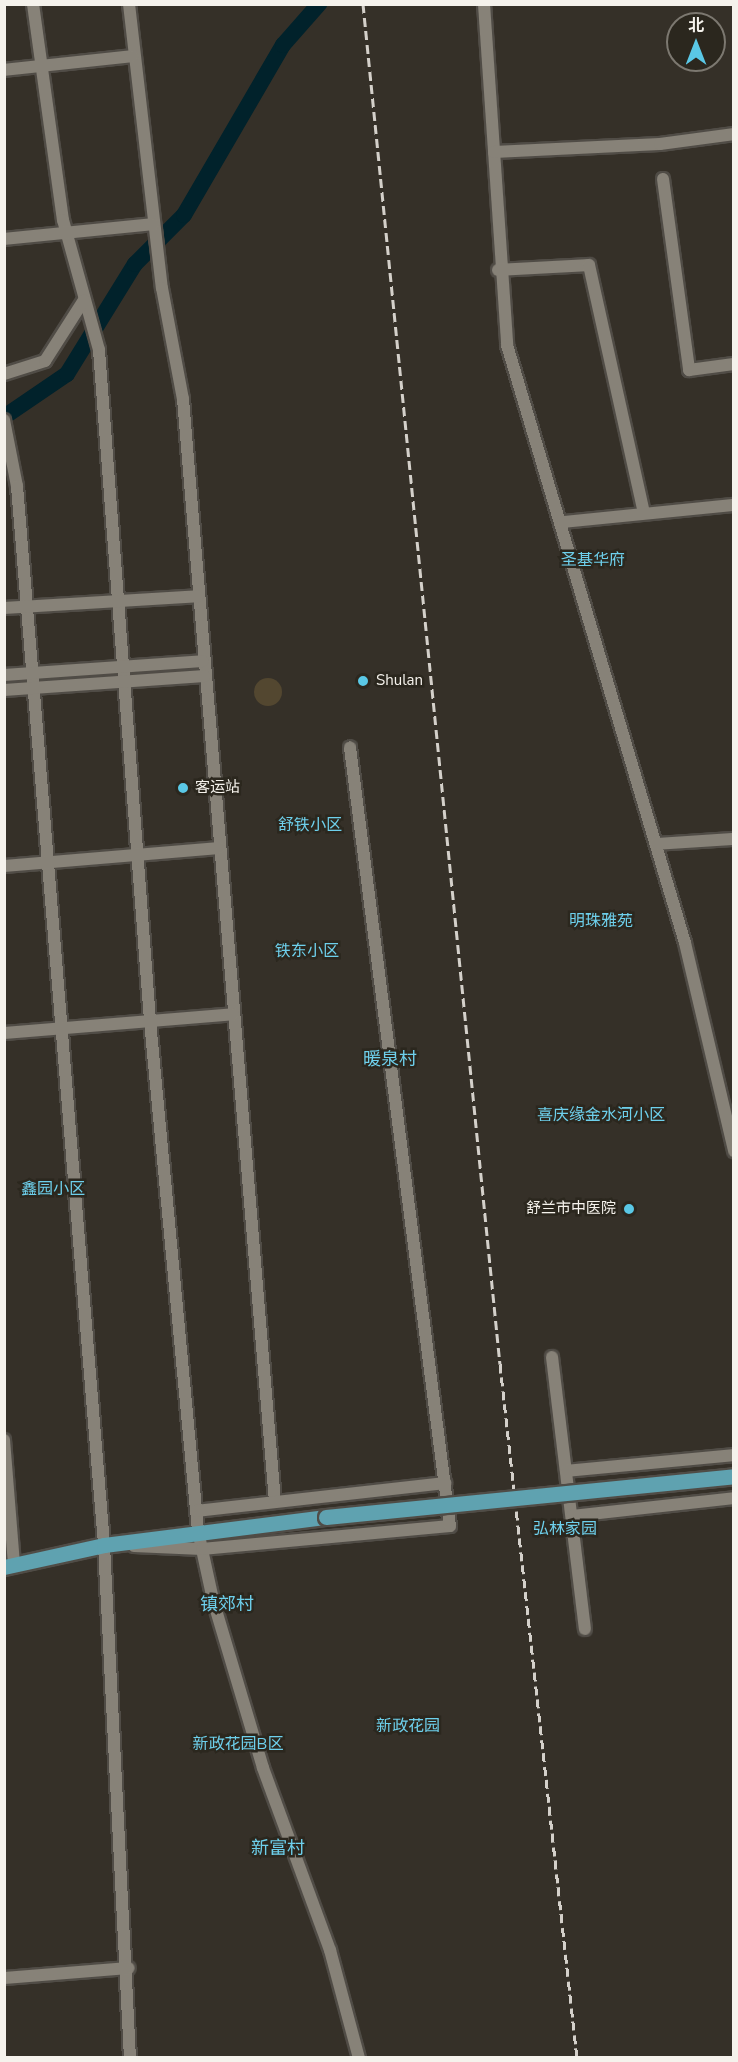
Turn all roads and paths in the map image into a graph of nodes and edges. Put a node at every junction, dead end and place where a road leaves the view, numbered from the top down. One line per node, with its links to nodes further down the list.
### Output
1 (33, 4): 5 (street)
2 (129, 4): 4 (street)
3 (484, 4): 8 (street)
4 (132, 56): 5 (street); 10 (street)
5 (38, 67): 6 (street); 11 (street)
6 (4, 70)
7 (734, 134): 8 (street)
8 (494, 152): 13 (street)
9 (663, 180): 15 (street)
10 (153, 224): 11 (street); 22 (street)
11 (66, 233): 12 (street); 14 (street)
12 (4, 239)
13 (498, 270): 20 (street); 21 (street)
14 (85, 302): 16 (street); 23 (street)
15 (734, 364)
16 (4, 374)
17 (5, 422): 18 (street)
18 (9, 463): 24 (street)
19 (734, 505): 20 (street)
20 (644, 513): 21 (street)
21 (563, 522): 36 (street)
22 (198, 596): 23 (street); 26 (street)
23 (118, 601): 24 (street); 27 (street)
24 (27, 606): 25 (street); 28 (street)
25 (4, 608)
26 (203, 661): 27 (street); 30 (street)
27 (122, 667): 28 (street); 31 (street)
28 (33, 673): 29 (street); 32 (street)
29 (4, 675)
30 (204, 676): 31 (street); 37 (street)
31 (123, 682): 32 (street); 38 (street)
32 (34, 688): 33 (street); 39 (street)
33 (4, 690)
34 (350, 747): 52 (street)
35 (734, 839): 36 (street)
36 (656, 844): 45 (street)
37 (219, 848): 38 (street); 41 (street)
38 (137, 855): 39 (street); 42 (street)
39 (47, 862): 40 (street); 43 (street)
40 (4, 866)
41 (234, 1014): 42 (street); 54 (street)
42 (150, 1021): 43 (street); 55 (street)
43 (59, 1029): 44 (street); 58 (street)
44 (4, 1033)
45 (728, 1091): 46 (street)
46 (734, 1151)
47 (552, 1357): 50 (street)
48 (4, 1440): 60 (street)
49 (734, 1455): 50 (street)
50 (566, 1472): 56 (street)
51 (734, 1476): 57 (main road, bridge)
52 (445, 1483): 54 (street); 59 (street)
53 (734, 1498): 56 (street)
54 (275, 1500): 55 (street)
55 (196, 1511): 57 (street)
56 (572, 1516): 61 (street)
57 (198, 1531): 58 (main road); 59 (street)
58 (104, 1545): 59 (street); 60 (main road); 62 (street)
59 (202, 1549): 65 (street)
60 (9, 1566)
61 (585, 1629)
62 (129, 1968): 63 (street); 64 (street)
63 (4, 1978)
64 (130, 2058)
65 (359, 2058)

